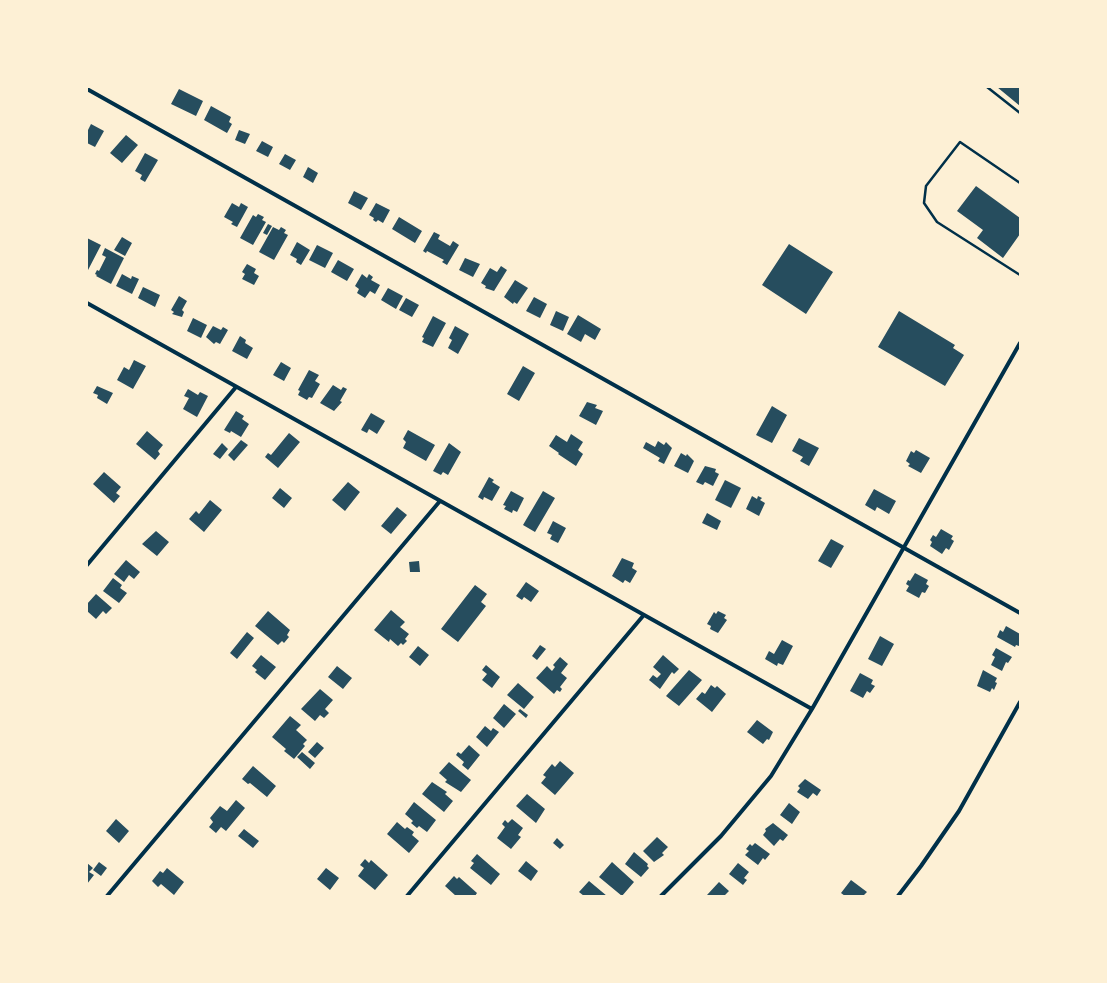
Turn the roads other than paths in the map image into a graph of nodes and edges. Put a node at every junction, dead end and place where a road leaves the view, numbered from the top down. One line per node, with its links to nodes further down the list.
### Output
1 (987, 87): 3 (lane)
2 (87, 89): 10 (street)
3 (1020, 113)
4 (1020, 183): 5 (lane)
5 (1020, 275)
6 (87, 303): 8 (street)
7 (1020, 343): 10 (street)
8 (236, 386): 9 (street); 11 (street)
9 (440, 501): 13 (street); 16 (street)
10 (903, 547): 12 (street); 15 (street)
11 (87, 566)
12 (1020, 613)
13 (643, 616): 15 (street); 17 (street)
14 (1020, 702): 19 (street)
15 (812, 709): 18 (street)
16 (107, 896)
17 (407, 896)
18 (661, 896)
19 (898, 896)

